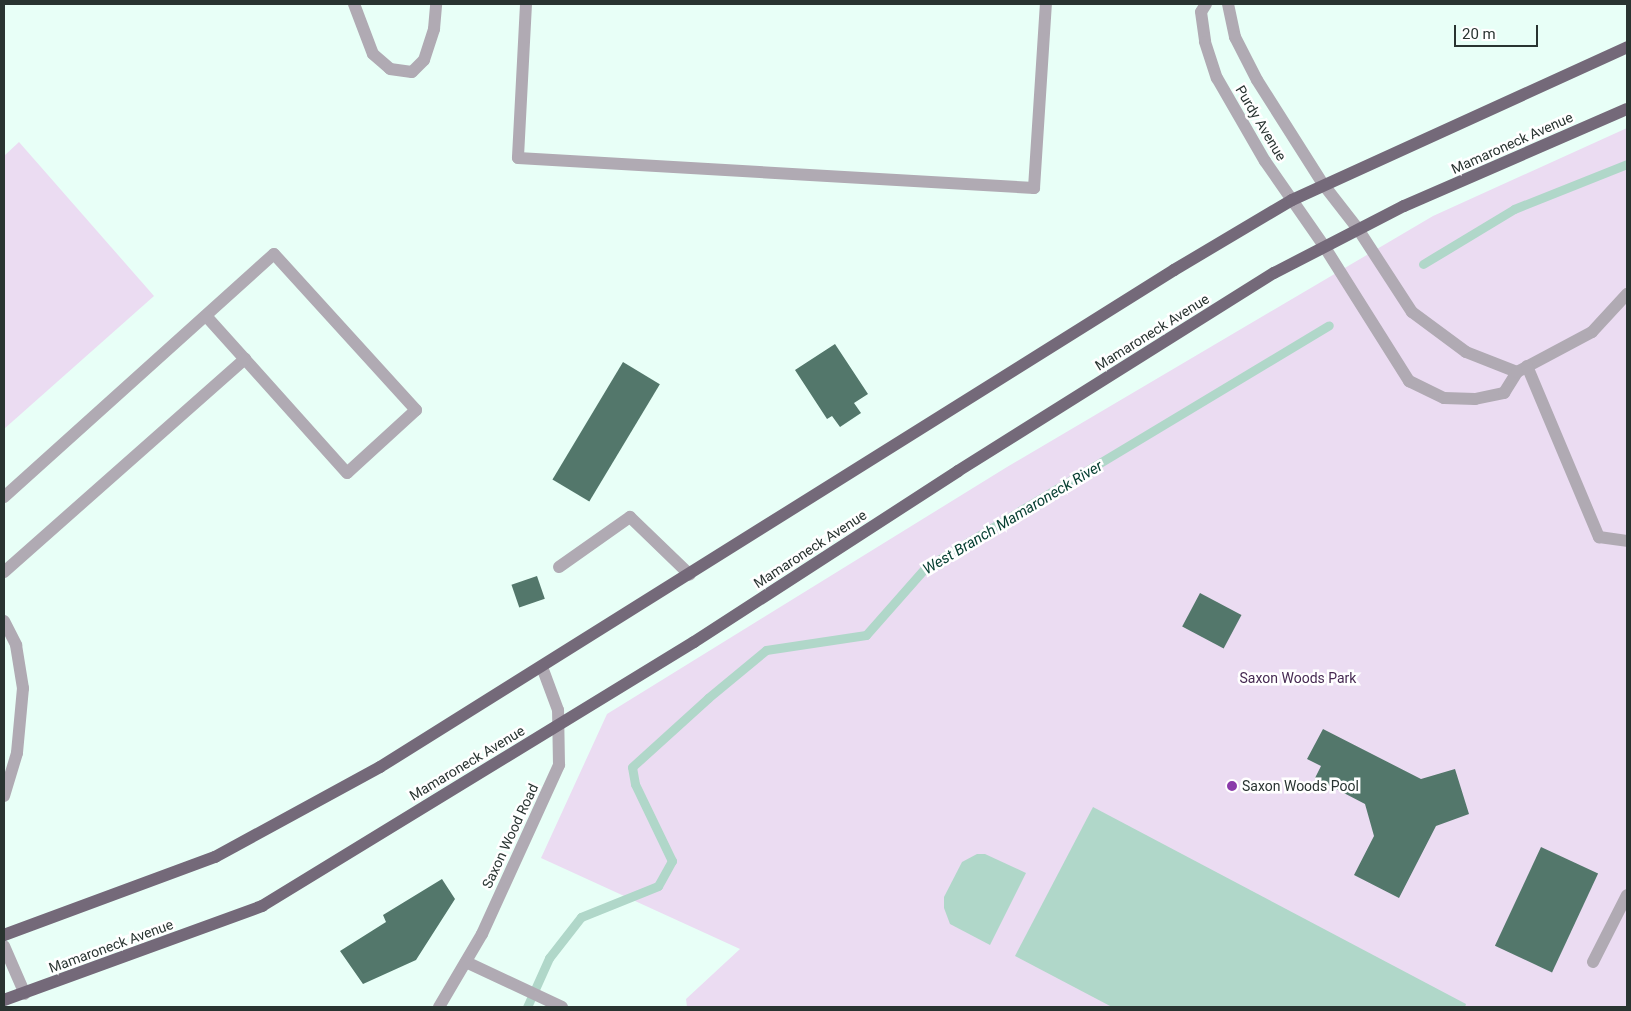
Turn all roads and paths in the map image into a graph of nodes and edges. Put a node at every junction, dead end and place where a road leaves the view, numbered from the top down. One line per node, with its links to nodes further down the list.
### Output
1 (354, 4): 2 (street)
2 (436, 4)
3 (526, 4): 4 (street)
4 (1046, 4)
5 (1206, 4): 10 (street, Purdy Avenue)
6 (1228, 4): 9 (street, Purdy Avenue)
7 (1627, 48): 9 (main road)
8 (1627, 109): 11 (main road, Mamaroneck Avenue)
9 (1323, 184): 10 (main road); 11 (street, Purdy Avenue)
10 (1292, 200): 12 (street, Purdy Avenue); 21 (main road)
11 (1358, 229): 12 (main road, Mamaroneck Avenue); 16 (street, Purdy Avenue)
12 (1324, 246): 16 (street, Purdy Avenue); 24 (main road, Mamaroneck Avenue)
13 (1626, 300): 16 (street)
14 (206, 316): 15 (street); 15 (street); 17 (street)
15 (245, 359): 20 (street)
16 (1522, 369): 18 (street)
17 (4, 497)
18 (1627, 541)
19 (560, 567): 21 (street)
20 (4, 572)
21 (690, 575): 23 (main road)
22 (4, 622): 25 (street)
23 (542, 667): 24 (street, Saxon Wood Road); 27 (main road)
24 (560, 723): 29 (street, Saxon Wood Road); 31 (main road, Mamaroneck Avenue)
25 (4, 796)
26 (1627, 895): 30 (street)
27 (4, 935)
28 (4, 946): 31 (street)
29 (466, 962): 33 (street); 34 (street, Saxon Wood Road)
30 (1592, 962)
31 (25, 994): 32 (main road, Mamaroneck Avenue)
32 (4, 1000)
33 (556, 1004)
34 (439, 1007)

